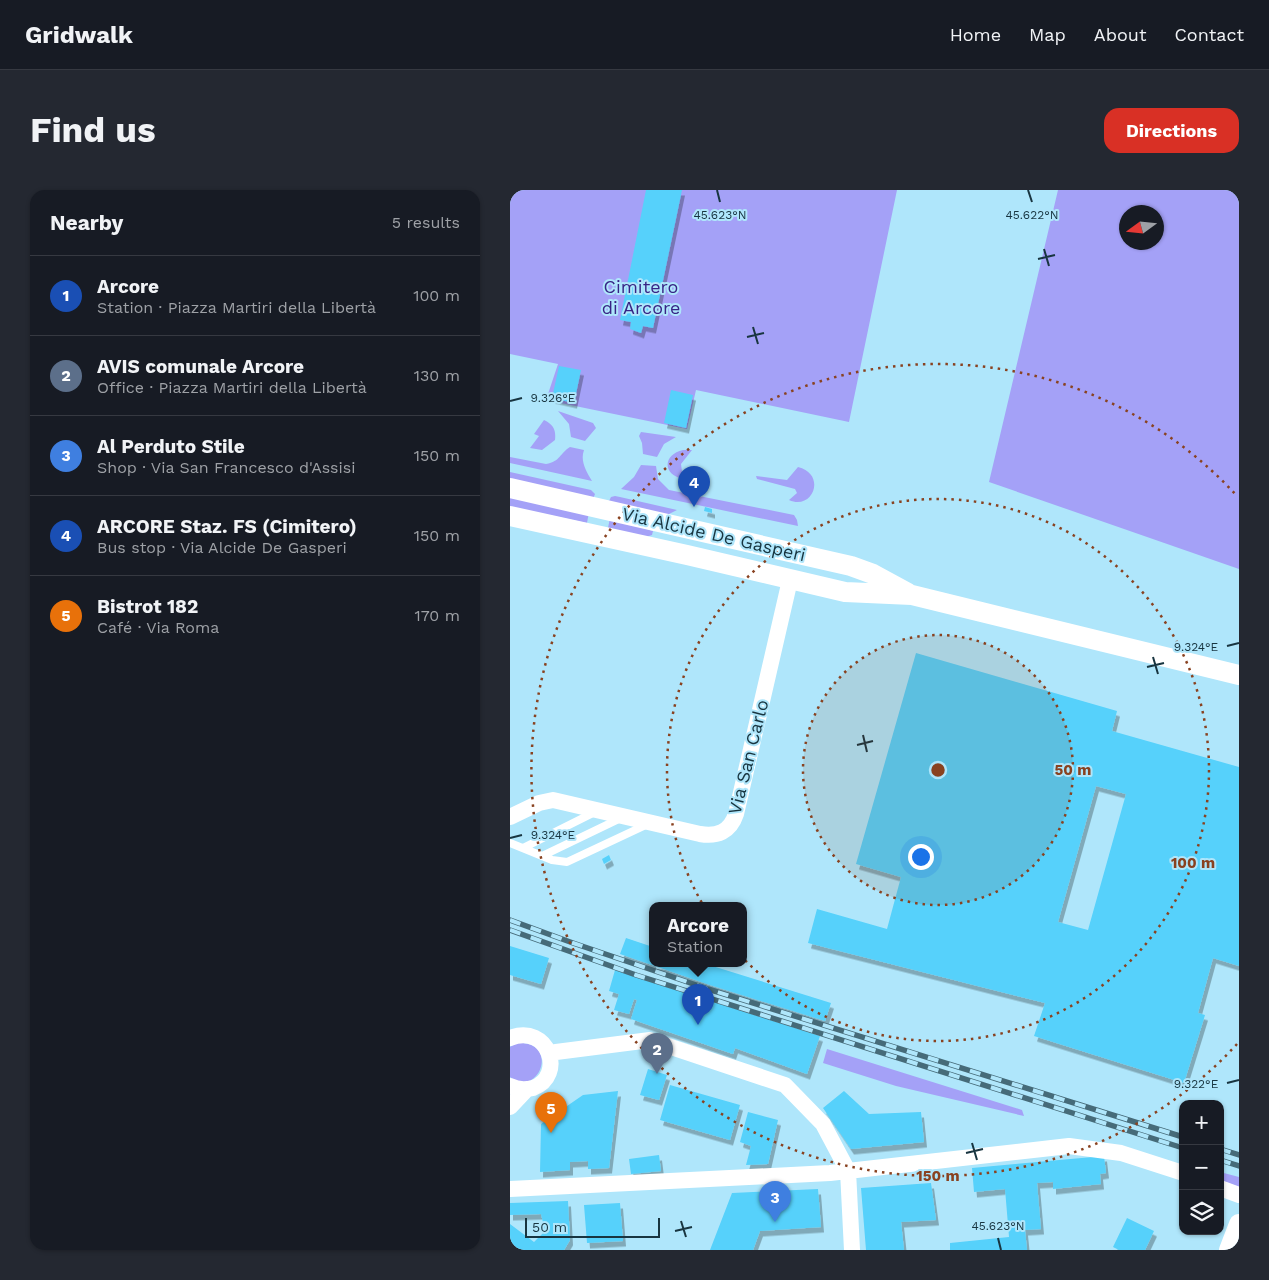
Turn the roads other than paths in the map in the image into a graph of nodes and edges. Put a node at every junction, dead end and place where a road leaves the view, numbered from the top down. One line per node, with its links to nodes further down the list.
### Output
1 (510, 488): 3 (street, Via Alcide De Gasperi)
2 (510, 516): 3 (street, Via Alcide De Gasperi)
3 (794, 567): 4 (street, Via Alcide De Gasperi); 4 (street, Via Alcide De Gasperi); 9 (street, Via San Carlo)
4 (912, 595): 5 (street, Via Alcide De Gasperi)
5 (1239, 675)
6 (599, 810): 7 (street, Via San Carlo); 8 (street, Via San Carlo); 11 (lane)
7 (624, 816): 9 (street, Via San Carlo); 12 (lane)
8 (510, 817)
9 (651, 823): 12 (lane)
10 (510, 843): 11 (lane)
11 (524, 848): 12 (lane)
12 (542, 856)
13 (510, 1038): 14 (street)
14 (550, 1055): 16 (street); 18 (street)
15 (510, 1086): 16 (street)
16 (527, 1090): 17 (street)
17 (510, 1106)
18 (848, 1171): 19 (street); 20 (street); 24 (street)
19 (1179, 1172)
20 (510, 1189)
21 (1224, 1189): 22 (street)
22 (1239, 1195)
23 (1239, 1224): 25 (street)
24 (852, 1250)
25 (1229, 1250)

